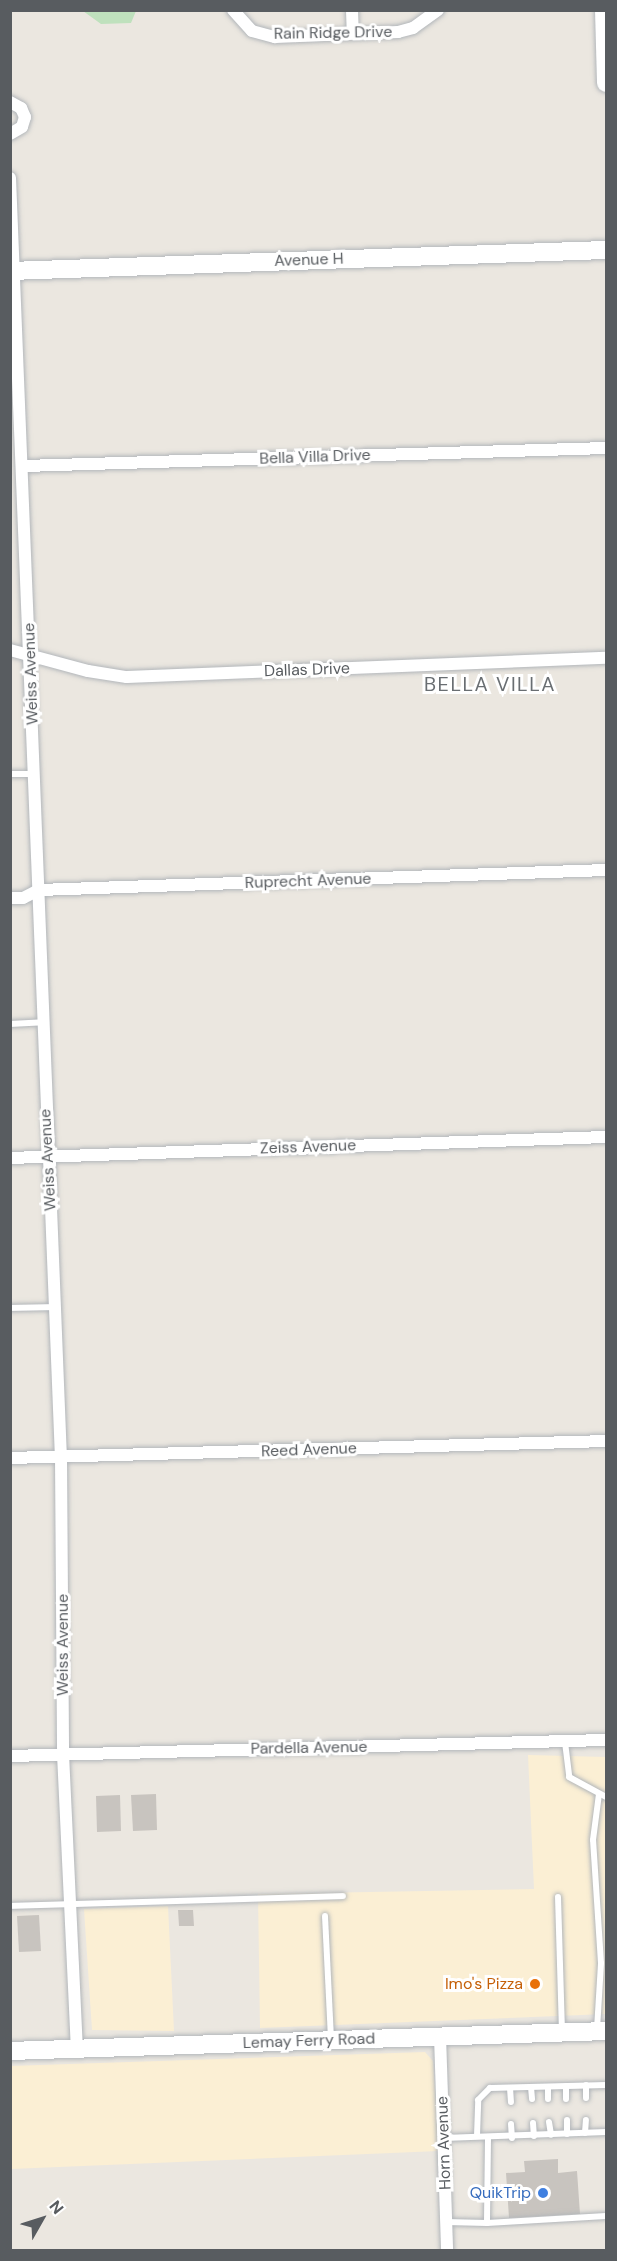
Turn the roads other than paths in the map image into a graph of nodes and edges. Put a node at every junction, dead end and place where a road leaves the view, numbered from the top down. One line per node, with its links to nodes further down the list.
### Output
1 (233, 10): 5 (street, Rain Ridge Drive)
2 (352, 10): 5 (street)
3 (438, 10): 5 (street, Rain Ridge Drive)
4 (604, 10): 6 (main road)
5 (353, 33)
6 (606, 83)
7 (10, 102): 8 (street)
8 (10, 134)
9 (10, 178): 11 (street, Weiss Avenue)
10 (606, 250): 11 (main road, Avenue H)
11 (13, 271): 13 (street, Weiss Avenue)
12 (606, 448): 13 (street, Bella Villa Drive)
13 (24, 466): 15 (street, Weiss Avenue)
14 (10, 650): 15 (street, Dallas Drive)
15 (31, 654): 16 (street, Dallas Drive); 18 (street, Weiss Avenue)
16 (606, 658)
17 (10, 774): 18 (lane)
18 (35, 774): 20 (street, Weiss Avenue)
19 (606, 870): 20 (street, Ruprecht Avenue)
20 (39, 890): 21 (street, Ruprecht Avenue); 22 (street, Weiss Avenue)
21 (10, 898)
22 (43, 1022): 23 (lane); 25 (street, Weiss Avenue)
23 (10, 1023)
24 (606, 1137): 25 (street, Zeiss Avenue)
25 (47, 1156): 26 (street, Zeiss Avenue); 27 (street, Weiss Avenue)
26 (10, 1158)
27 (55, 1307): 28 (lane); 30 (street, Weiss Avenue)
28 (10, 1308)
29 (606, 1441): 30 (street, Reed Avenue)
30 (61, 1457): 31 (street, Reed Avenue); 34 (street, Weiss Avenue)
31 (10, 1458)
32 (606, 1740): 33 (street, Pardella Avenue)
33 (565, 1742): 34 (street, Pardella Avenue); 36 (lane)
34 (63, 1754): 35 (street, Pardella Avenue); 40 (street, Weiss Avenue)
35 (10, 1756)
36 (599, 1794): 37 (lane); 43 (lane)
37 (606, 1797)
38 (343, 1896): 40 (lane)
39 (558, 1897): 45 (lane)
40 (70, 1905): 41 (lane); 48 (street, Weiss Avenue)
41 (10, 1906)
42 (325, 1916): 47 (lane)
43 (603, 1931): 44 (lane)
44 (602, 2031): 45 (main road, Lemay Ferry Road)
45 (562, 2032): 46 (main road, Lemay Ferry Road)
46 (440, 2036): 47 (main road, Lemay Ferry Road); 72 (street, Horn Avenue)
47 (331, 2040): 48 (main road, Lemay Ferry Road)
48 (77, 2049): 49 (main road, Lemay Ferry Road)
49 (10, 2051)
50 (586, 2085): 51 (lane); 52 (lane); 56 (lane)
51 (606, 2085)
52 (566, 2086): 54 (lane); 59 (lane)
53 (531, 2087): 54 (lane); 55 (lane); 57 (lane)
54 (548, 2087): 58 (lane)
55 (510, 2088): 60 (lane); 70 (lane)
56 (586, 2098)
57 (532, 2099)
58 (548, 2099)
59 (566, 2099)
60 (511, 2102)
61 (567, 2120): 68 (lane)
62 (586, 2120): 67 (lane)
63 (549, 2122): 69 (lane)
64 (533, 2123): 71 (lane)
65 (511, 2124): 73 (lane)
66 (606, 2132): 67 (lane)
67 (585, 2133): 68 (lane)
68 (567, 2134): 69 (lane)
69 (551, 2135): 71 (lane)
70 (477, 2136): 72 (lane); 74 (lane)
71 (534, 2136): 73 (lane)
72 (444, 2138): 76 (street, Horn Avenue)
73 (512, 2138): 74 (lane)
74 (488, 2139): 77 (lane)
75 (606, 2216): 77 (lane)
76 (446, 2222): 77 (lane); 78 (street, Horn Avenue)
77 (488, 2223)
78 (447, 2250)

